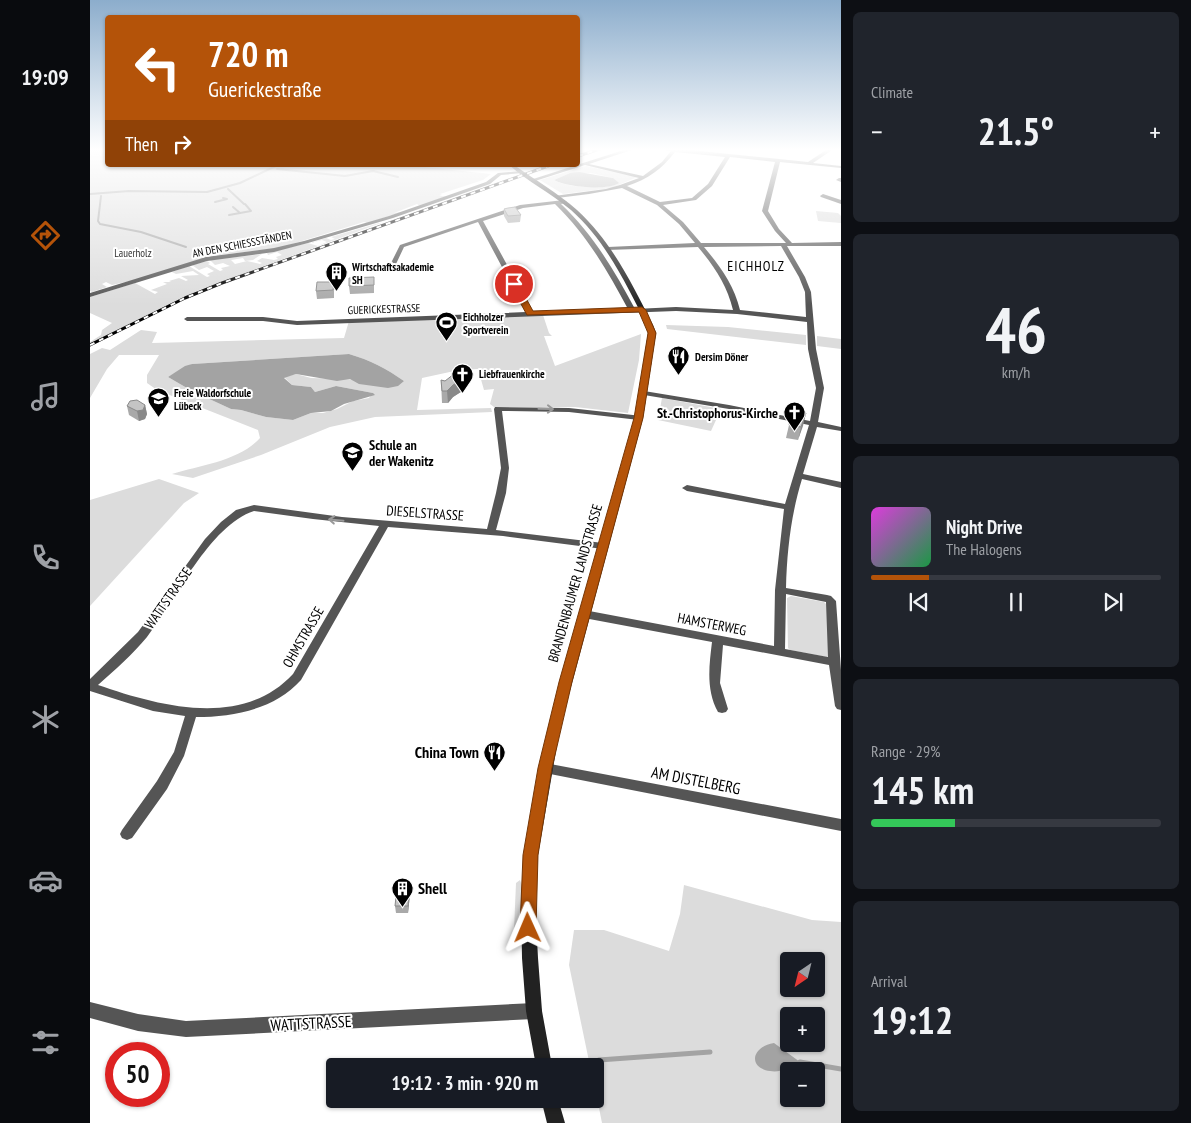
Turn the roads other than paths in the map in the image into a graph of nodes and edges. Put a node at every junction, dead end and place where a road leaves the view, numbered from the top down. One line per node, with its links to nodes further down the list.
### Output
1 (439, 200): 14 (street, AN DEN SCHIESSSTÄNDEN)
2 (557, 200): 8 (street)
3 (560, 200): 12 (main road, BRANDENBAUMER LANDSTRASSE); 15 (street, BRANDENBAUMER LANDSTRASSE)
4 (652, 200): 7 (street)
5 (684, 200): 7 (street)
6 (768, 200): 9 (street)
7 (659, 204): 11 (street)
8 (480, 220): 13 (street); 17 (street)
9 (786, 244): 10 (street); 11 (street); 19 (street)
10 (841, 244)
11 (699, 245): 12 (street); 16 (street)
12 (608, 249): 15 (main road, BRANDENBAUMER LANDSTRASSE)
13 (394, 263)
14 (90, 295)
15 (637, 310): 16 (street, GUERICKESTRASSE); 17 (street, GUERICKESTRASSE); 20 (main road, BRANDENBAUMER LANDSTRASSE)
16 (737, 312): 19 (street, GUERICKESTRASSE)
17 (530, 313): 18 (street, GUERICKESTRASSE)
18 (187, 319)
19 (812, 320): 22 (street)
20 (644, 393): 21 (main road, BRANDENBAUMER LANDSTRASSE); 22 (street)
21 (639, 418): 30 (street, one-way to 21); 31 (main road, BRANDENBAUMER LANDSTRASSE)
22 (814, 424): 23 (street); 24 (street)
23 (841, 429)
24 (798, 476): 25 (street); 27 (street)
25 (841, 485)
26 (688, 488): 27 (street)
27 (788, 506): 32 (street)
28 (245, 509): 29 (street, DIESELSTRASSE, one-way to 28); 37 (street, WATTSTRASSE)
29 (385, 524): 30 (street, DIESELSTRASSE); 40 (street, OHMSTRASSE)
30 (491, 532): 31 (street, DIESELSTRASSE)
31 (603, 546): 33 (main road, BRANDENBAUMER LANDSTRASSE)
32 (780, 590): 35 (street); 36 (street)
33 (584, 614): 34 (street, HAMSTERWEG); 41 (main road, BRANDENBAUMER LANDSTRASSE)
34 (718, 640): 35 (street, HAMSTERWEG); 39 (street)
35 (779, 652): 36 (street, HAMSTERWEG)
36 (834, 662): 38 (street)
37 (90, 687): 40 (street, OHMSTRASSE)
38 (841, 702)
39 (722, 708)
40 (192, 712): 43 (street)
41 (545, 768): 42 (street, AM DISTELBERG); 45 (main road, BRANDENBAUMER LANDSTRASSE)
42 (841, 825)
43 (127, 834)
44 (90, 1010): 45 (street, WATTSTRASSE)
45 (534, 1010): 46 (main road, BRANDENBAUMER LANDSTRASSE)
46 (543, 1058)
47 (552, 1108): 48 (main road)
48 (556, 1123)

